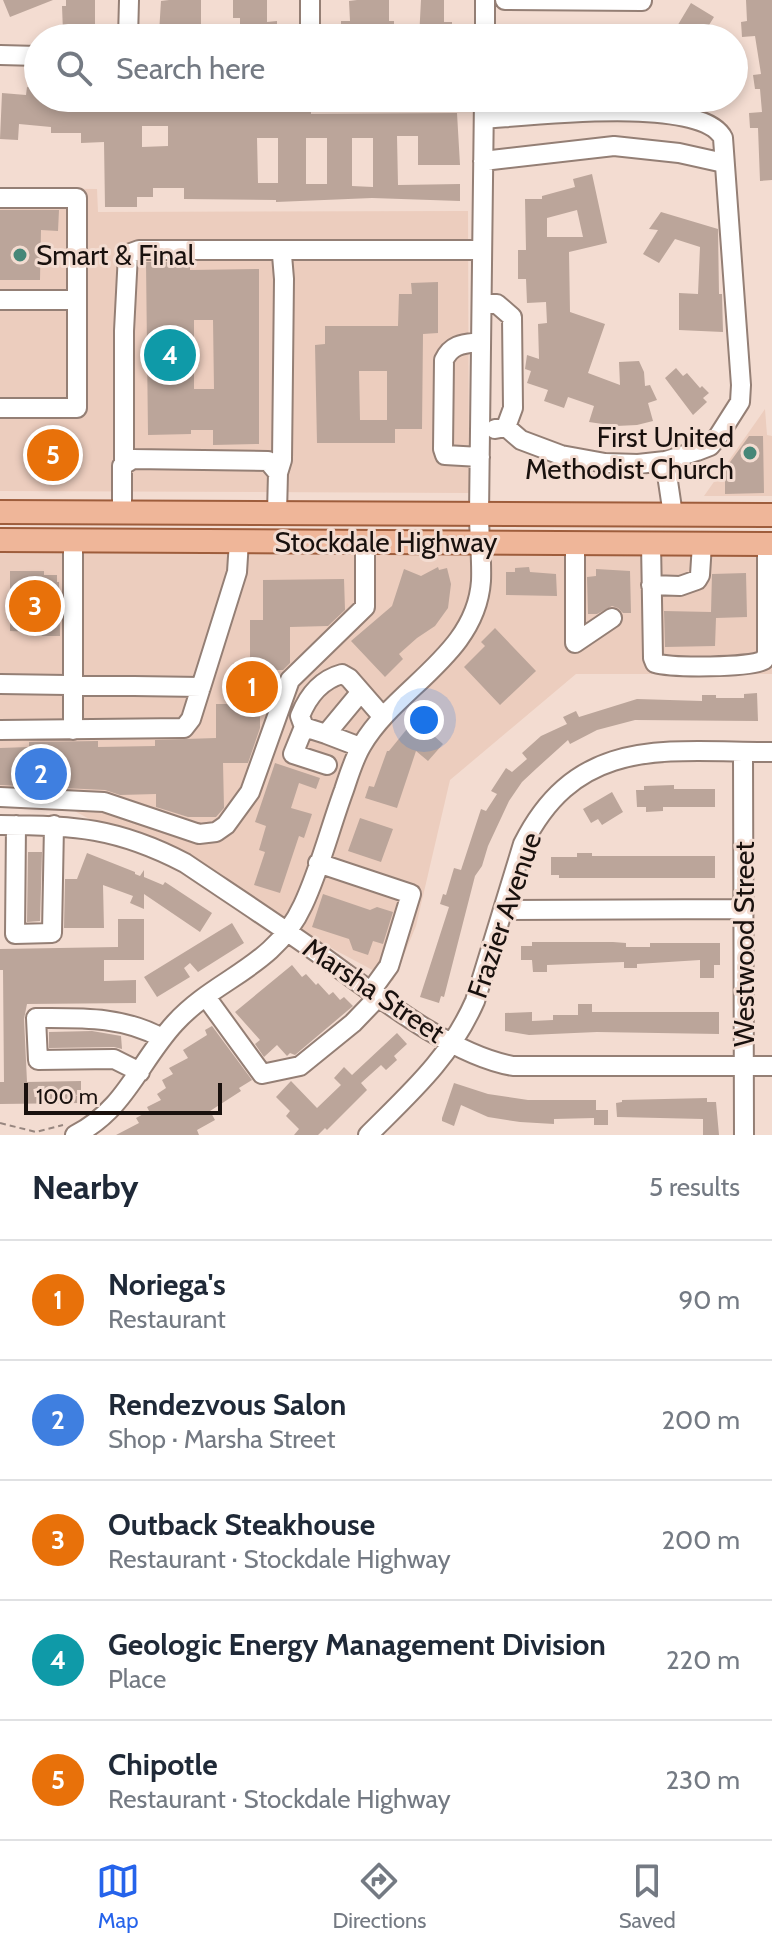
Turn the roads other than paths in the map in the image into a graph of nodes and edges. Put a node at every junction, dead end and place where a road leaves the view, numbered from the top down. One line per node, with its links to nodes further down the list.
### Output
1 (129, 0): 6 (street)
2 (310, 0): 7 (street)
3 (485, 0): 8 (street)
4 (505, 0): 5 (street)
5 (642, 1)
6 (128, 24)
7 (310, 24)
8 (485, 24)
9 (0, 55): 10 (street)
10 (24, 56)
11 (484, 112): 12 (street)
12 (484, 119): 13 (street); 14 (street)
13 (483, 161): 14 (street); 17 (street)
14 (724, 163): 26 (street)
15 (0, 198): 19 (street)
16 (277, 250): 17 (street); 27 (street); 28 (street)
17 (482, 250): 20 (street)
18 (0, 300): 19 (street)
19 (77, 300): 22 (street)
20 (482, 304): 21 (street); 23 (street)
21 (481, 342): 24 (street); 25 (street)
22 (0, 408)
23 (506, 427): 24 (street); 26 (street)
24 (480, 432): 25 (street)
25 (480, 457): 34 (street)
26 (665, 461): 32 (street)
27 (128, 462): 28 (street); 30 (street)
28 (273, 467): 31 (street)
29 (0, 512): 30 (main road, Stockdale Highway)
30 (122, 512): 31 (main road, Stockdale Highway)
31 (277, 513): 34 (main road, Stockdale Highway)
32 (673, 515): 33 (main road, Stockdale Highway); 34 (main road, Stockdale Highway)
33 (772, 515)
34 (479, 528): 38 (main road, Stockdale Highway); 39 (main road, Stockdale Highway); 50 (street)
35 (0, 540): 36 (main road, Stockdale Highway)
36 (73, 540): 37 (main road, Stockdale Highway); 47 (street)
37 (239, 541): 38 (main road, Stockdale Highway); 48 (street)
38 (365, 542): 59 (street)
39 (575, 542): 40 (main road, Stockdale Highway); 44 (street)
40 (651, 543): 41 (main road, Stockdale Highway); 43 (street)
41 (702, 544): 42 (main road, Stockdale Highway); 43 (street)
42 (770, 544): 45 (street)
43 (651, 585): 45 (street)
44 (612, 618)
45 (766, 663)
46 (0, 684): 47 (street)
47 (73, 685): 48 (street); 53 (street)
48 (201, 687): 53 (street)
49 (360, 693): 50 (street); 51 (street); 54 (street)
50 (383, 717): 55 (street)
51 (304, 727): 54 (street); 58 (street)
52 (0, 730): 53 (street)
53 (73, 730)
54 (326, 734): 55 (street)
55 (360, 747): 62 (street)
56 (743, 752): 57 (street, Frazier Avenue); 63 (street, Westwood Street); 64 (street, Frazier Avenue)
57 (772, 752)
58 (327, 765)
59 (0, 797)
60 (8, 825): 61 (street, Marsha Street); 61 (street)
61 (54, 825): 65 (street, Marsha Street)
62 (318, 863): 65 (street); 66 (street)
63 (744, 909): 64 (street); 70 (street, Westwood Street)
64 (503, 910): 69 (street, Frazier Avenue)
65 (288, 932): 66 (street, Marsha Street); 67 (street)
66 (375, 993): 67 (street); 69 (street, Marsha Street)
67 (206, 997): 68 (street)
68 (162, 1038): 72 (street); 72 (street)
69 (454, 1044): 70 (street, Marsha Street); 74 (street, Frazier Avenue)
70 (744, 1066): 71 (street, Marsha Street); 75 (street, Westwood Street)
71 (772, 1066)
72 (140, 1072): 73 (street)
73 (73, 1129)
74 (368, 1135)
75 (744, 1135)

